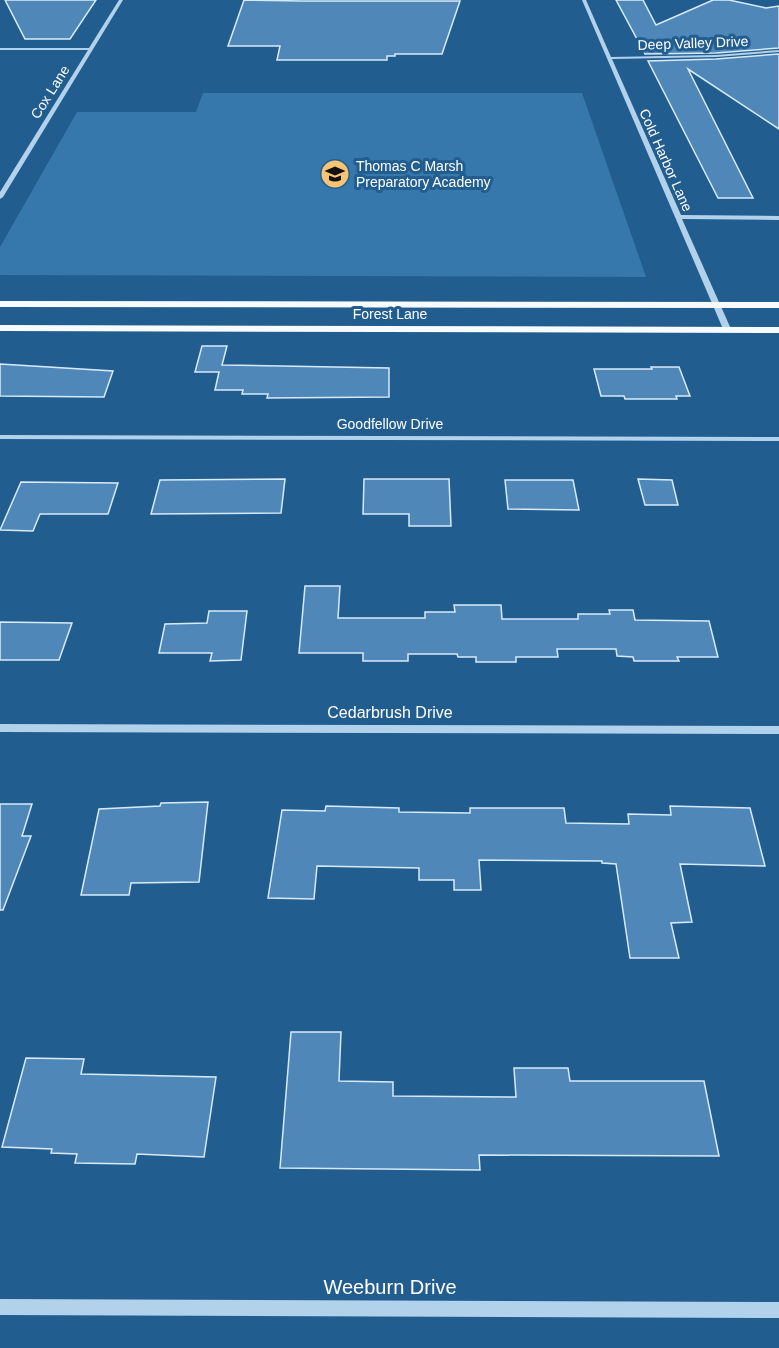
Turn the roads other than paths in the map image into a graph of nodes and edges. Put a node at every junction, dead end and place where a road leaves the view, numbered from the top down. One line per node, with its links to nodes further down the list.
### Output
1 (121, 0): 4 (street, Cox Lane)
2 (584, 0): 6 (street, Cold Harbor Lane)
3 (0, 49): 4 (street)
4 (91, 49): 7 (street, Cox Lane)
5 (779, 51): 6 (street, Deep Valley Drive)
6 (608, 57): 8 (street, Cold Harbor Lane)
7 (0, 197)
8 (678, 217): 9 (street); 11 (street, Cold Harbor Lane)
9 (779, 218)
10 (0, 304): 11 (main road, Forest Lane)
11 (717, 305): 12 (main road, Forest Lane); 14 (street, Cold Harbor Lane)
12 (779, 305)
13 (0, 328): 14 (main road, Forest Lane)
14 (727, 329): 15 (main road, Forest Lane)
15 (779, 330)
16 (0, 436): 17 (street, Goodfellow Drive)
17 (779, 439)
18 (0, 728): 19 (street, Cedarbrush Drive)
19 (779, 730)
20 (0, 1307): 21 (street, Weeburn Drive)
21 (779, 1310)

